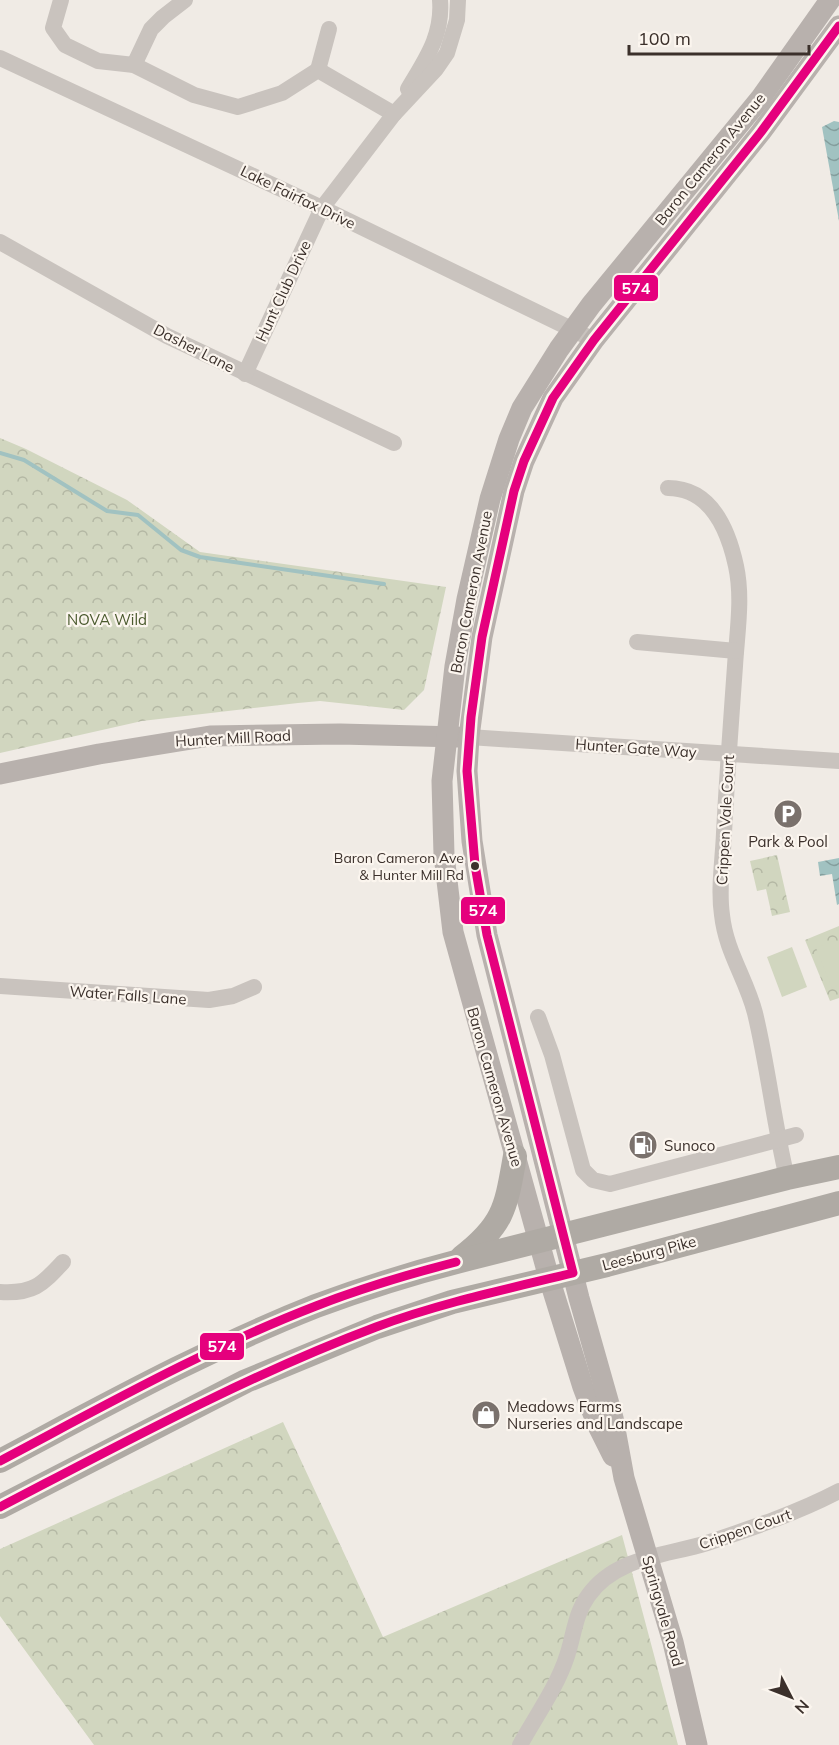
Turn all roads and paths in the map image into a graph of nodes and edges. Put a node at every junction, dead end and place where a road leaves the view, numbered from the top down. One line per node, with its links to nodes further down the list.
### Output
1 (61, 0): 9 (street)
2 (185, 0): 9 (street)
3 (440, 0): 11 (street)
4 (458, 0): 11 (street)
5 (830, 0): 14 (main road, Baron Cameron Avenue)
6 (839, 26): 15 (main road, Baron Cameron Avenue)
7 (328, 29): 10 (street)
8 (0, 58): 12 (street, Lake Fairfax Drive)
9 (134, 65): 10 (street)
10 (318, 70): 11 (street)
11 (394, 114): 12 (street, Hunt Club Drive)
12 (322, 208): 14 (street, Lake Fairfax Drive); 16 (street, Hunt Club Drive)
13 (0, 242): 16 (street, Dasher Lane)
14 (573, 329): 15 (street, Lake Fairfax Drive); 21 (main road, Baron Cameron Avenue)
15 (594, 340): 22 (main road, Baron Cameron Avenue)
16 (245, 374): 17 (street, Dasher Lane)
17 (394, 443)
18 (668, 488): 20 (street, Crippen Vale Court)
19 (638, 642): 20 (street)
20 (736, 651): 23 (street, Crippen Vale Court)
21 (446, 737): 22 (main road, Hunter Mill Road); 25 (main road, Hunter Mill Road); 31 (main road, Baron Cameron Avenue)
22 (469, 737): 23 (street, Hunter Gate Way); 35 (main road, Baron Cameron Avenue)
23 (729, 753): 24 (street, Hunter Gate Way); 30 (street, Crippen Vale Court)
24 (839, 761)
25 (0, 774)
26 (0, 986): 27 (street, Water Falls Lane)
27 (254, 987)
28 (538, 1017): 30 (street)
29 (796, 1135): 30 (street)
30 (777, 1138): 33 (street, Crippen Vale Court)
31 (515, 1156): 36 (main road, Baron Cameron Avenue); 38 (highway)
32 (839, 1167): 33 (highway)
33 (787, 1178): 35 (highway)
34 (839, 1203): 39 (highway, Leesburg Pike)
35 (564, 1234): 36 (highway); 39 (main road, Baron Cameron Avenue)
36 (538, 1240): 38 (highway); 40 (main road, Baron Cameron Avenue)
37 (63, 1262): 41 (street)
38 (456, 1262): 42 (highway)
39 (573, 1273): 40 (highway, Leesburg Pike); 43 (main road, Springvale Road)
40 (549, 1278): 43 (main road, Springvale Road); 45 (highway, Leesburg Pike)
41 (0, 1292)
42 (0, 1461)
43 (624, 1478): 46 (main road, Springvale Road)
44 (839, 1491): 46 (street, Crippen Court)
45 (0, 1507)
46 (648, 1558): 47 (street, Crippen Court); 48 (main road, Springvale Road)
47 (520, 1745)
48 (697, 1745)

